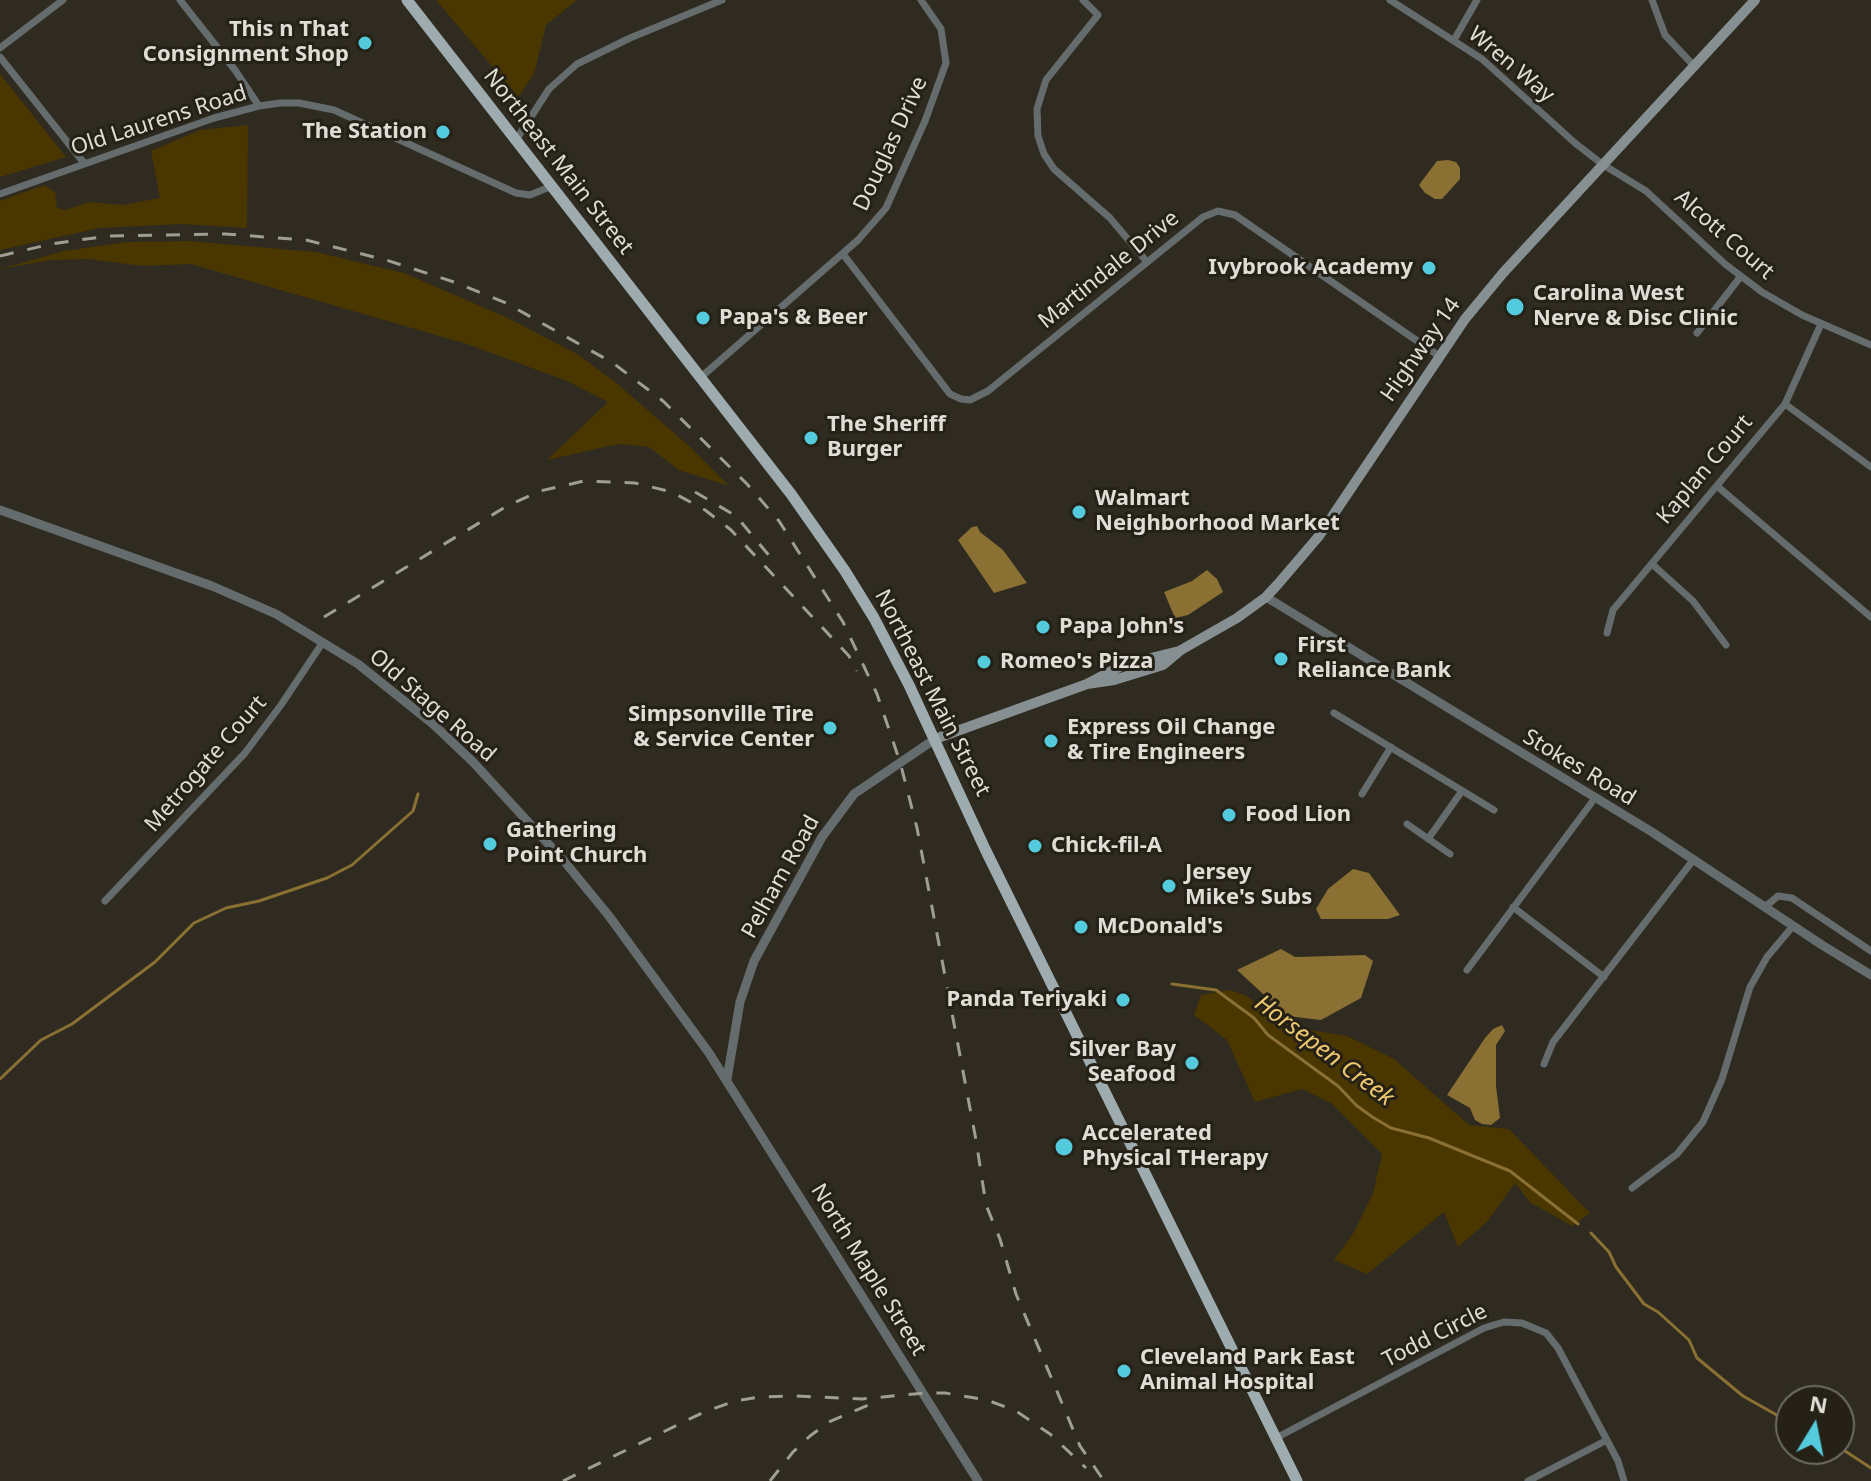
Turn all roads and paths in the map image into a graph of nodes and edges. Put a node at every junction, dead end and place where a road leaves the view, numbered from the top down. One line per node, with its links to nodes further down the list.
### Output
1 (63, 0): 12 (street)
2 (180, 0): 15 (street)
3 (407, 0): 16 (main road, Northeast Main Street)
4 (722, 0): 16 (street)
5 (921, 0): 21 (street, Douglas Drive)
6 (1083, 0): 22 (street)
7 (1390, 0): 11 (street, Wren Way)
8 (1477, 0): 11 (street)
9 (1652, 0): 14 (street)
10 (1755, 0): 14 (main road, Highway 14)
11 (1454, 40): 18 (street, Wren Way)
12 (0, 48)
13 (0, 57): 17 (street)
14 (1695, 67): 18 (main road, Highway 14)
15 (259, 106): 17 (street, Old Laurens Road); 19 (street, Old Laurens Road)
16 (516, 140): 19 (main road, Northeast Main Street)
17 (84, 163): 20 (street, Old Laurens Road)
18 (1602, 164): 23 (street, Alcott Court); 27 (main road, Highway 14)
19 (552, 186): 28 (main road, Northeast Main Street)
20 (0, 194)
21 (843, 254): 22 (street, Martindale Drive); 28 (street, Douglas Drive)
22 (1147, 262): 27 (street, Martindale Drive)
23 (1741, 276): 24 (street, Alcott Court); 25 (street)
24 (1821, 324): 26 (street, Alcott Court); 29 (street, Kaplan Court)
25 (1697, 333)
26 (1871, 345)
27 (1439, 356): 34 (main road, Highway 14)
28 (700, 378): 40 (main road, Northeast Main Street)
29 (1785, 404): 30 (street); 31 (street, Kaplan Court)
30 (1871, 467)
31 (1717, 486): 33 (street, Kaplan Court); 35 (street)
32 (0, 510): 37 (street, Old Stage Road)
33 (1652, 564): 36 (street, Kaplan Court); 38 (street)
34 (1266, 597): 40 (main road, Highway 14); 44 (street, Stokes Road)
35 (1871, 617)
36 (1607, 633)
37 (323, 642): 50 (street, Metrogate Court); 59 (street, Old Stage Road)
38 (1726, 645)
39 (1334, 713): 41 (street)
40 (935, 739): 59 (street, Pelham Road); 61 (main road, Northeast Main Street)
41 (1391, 747): 42 (street); 43 (street)
42 (1462, 791): 45 (street); 47 (street)
43 (1362, 794)
44 (1595, 798): 49 (street, Stokes Road); 51 (street)
45 (1494, 810)
46 (1407, 824): 47 (street)
47 (1428, 839): 48 (street)
48 (1450, 854)
49 (1694, 859): 52 (street, Stokes Road); 57 (street)
50 (105, 901)
51 (1513, 907): 55 (street); 57 (street)
52 (1765, 907): 53 (street, Stokes Road); 54 (street)
53 (1793, 926): 56 (street, Stokes Road); 60 (street)
54 (1871, 951)
55 (1467, 970)
56 (1871, 975)
57 (1604, 977): 58 (street)
58 (1544, 1064)
59 (727, 1079): 63 (street, North Maple Street)
60 (1632, 1188)
61 (1276, 1438): 62 (street, Todd Circle); 64 (main road, Northeast Main Street)
62 (1607, 1440): 65 (street); 66 (street, Todd Circle)
63 (978, 1481)
64 (1297, 1481)
65 (1528, 1481)
66 (1624, 1481)

